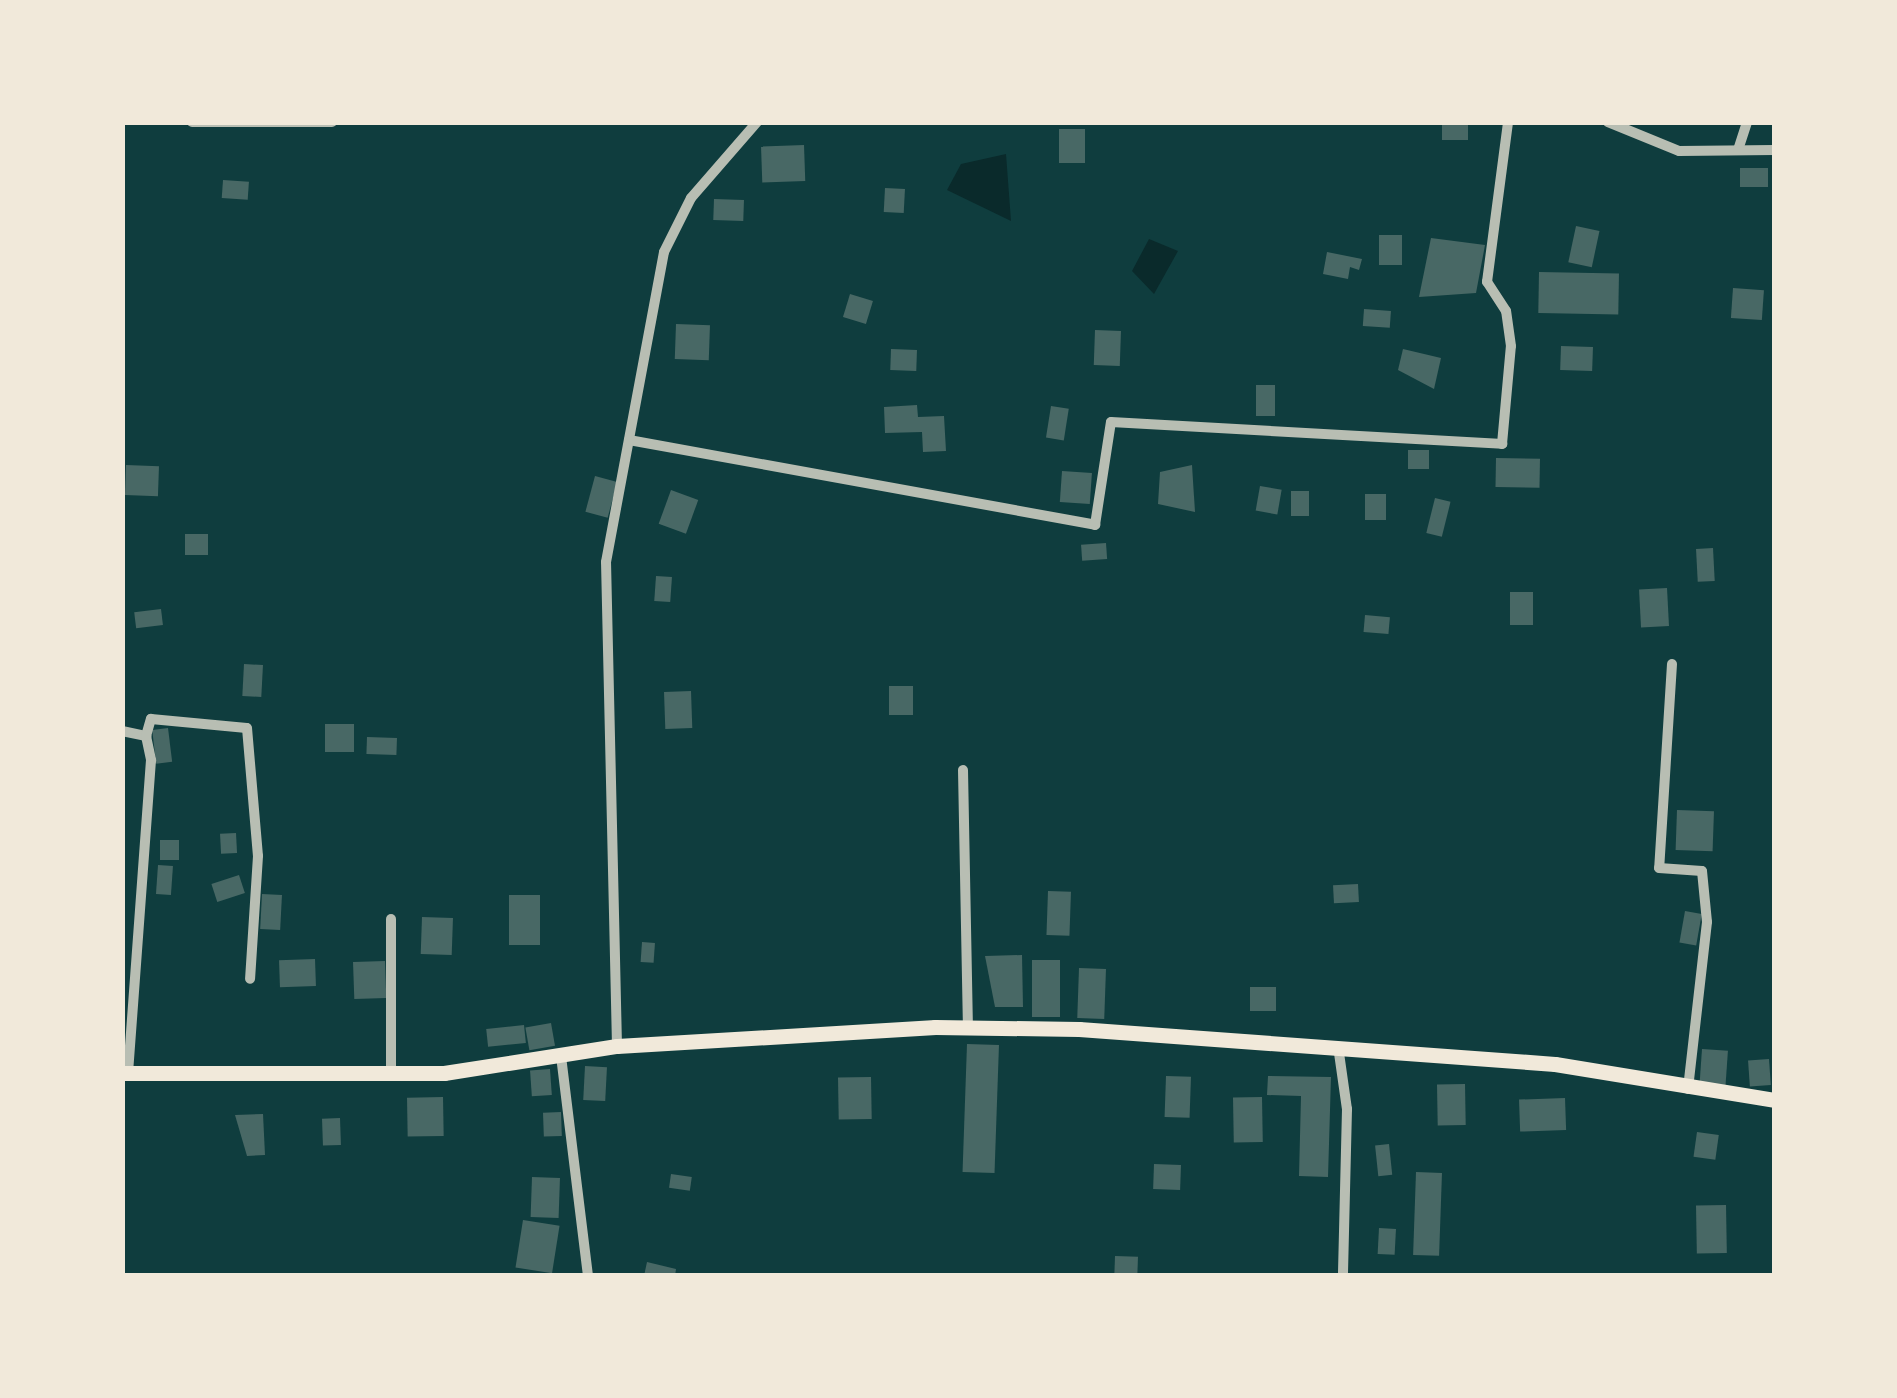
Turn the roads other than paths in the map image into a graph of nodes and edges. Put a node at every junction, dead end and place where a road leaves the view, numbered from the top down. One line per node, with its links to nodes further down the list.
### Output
1 (192, 122): 2 (street)
2 (332, 122)
3 (756, 122): 9 (street)
4 (1508, 122): 9 (street)
5 (1608, 122): 7 (street)
6 (1747, 122): 7 (street)
7 (1738, 150): 8 (street)
8 (1774, 150)
9 (629, 440): 17 (street)
10 (1672, 664): 22 (street)
11 (122, 731): 12 (street)
12 (146, 736): 15 (street); 21 (street)
13 (963, 770): 16 (street)
14 (391, 920): 20 (street)
15 (250, 978)
16 (968, 1028): 17 (main road); 18 (main road)
17 (617, 1046): 19 (main road)
18 (1339, 1053): 22 (main road); 25 (street)
19 (561, 1056): 20 (main road); 24 (street)
20 (391, 1072): 21 (main road)
21 (125, 1073)
22 (1688, 1090): 23 (main road)
23 (1774, 1100)
24 (588, 1276)
25 (1343, 1276)

